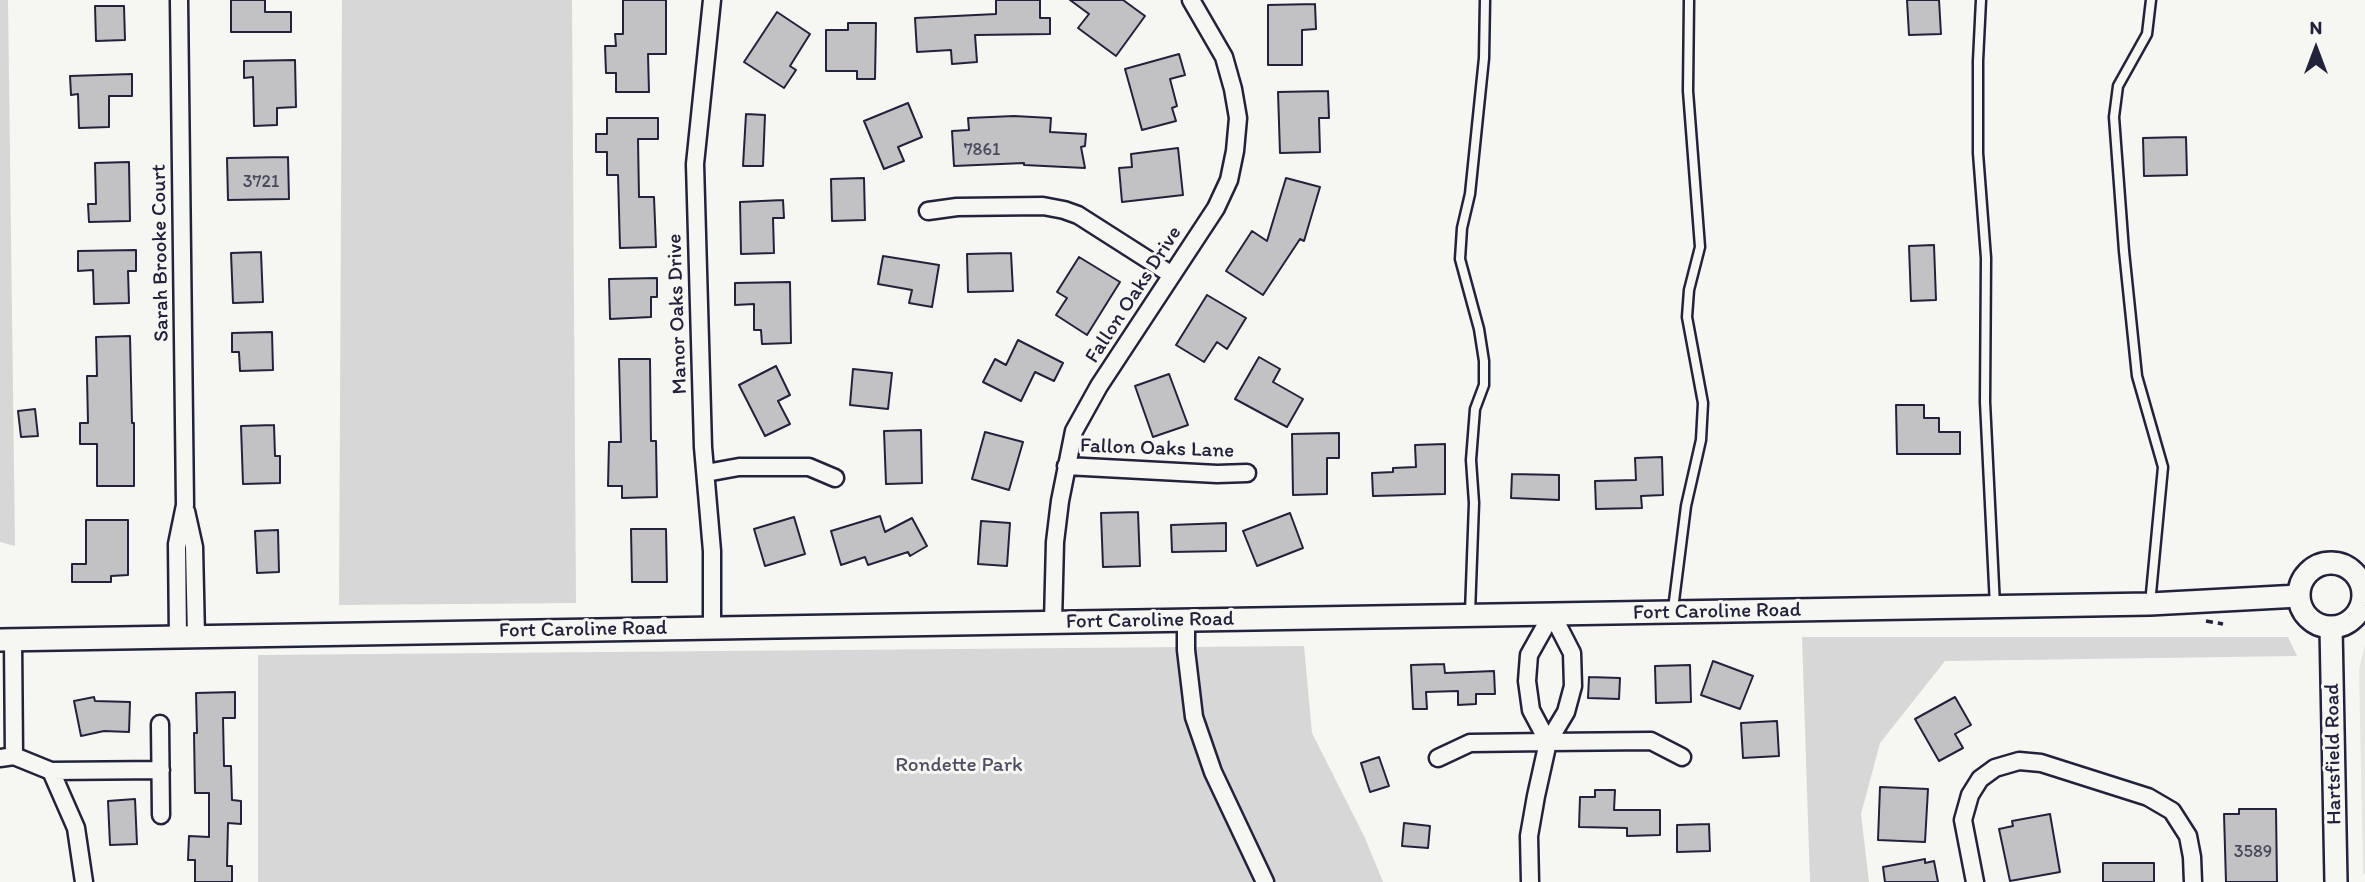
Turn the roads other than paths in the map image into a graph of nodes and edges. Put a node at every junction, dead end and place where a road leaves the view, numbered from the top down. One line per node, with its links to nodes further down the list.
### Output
1 (179, 0): 25 (street, Sarah Brooke Court)
2 (712, 0): 11 (street, Manor Oaks Drive)
3 (1191, 0): 9 (street, Fallon Oaks Drive)
4 (1485, 0): 20 (lane)
5 (1689, 0): 18 (lane)
6 (1981, 0): 17 (lane)
7 (2151, 0): 16 (lane)
8 (928, 211): 9 (street)
9 (1172, 275): 10 (street, Fallon Oaks Drive)
10 (1066, 466): 12 (street, Fallon Oaks Lane); 22 (street, Fallon Oaks Drive)
11 (706, 473): 13 (street); 24 (street, Manor Oaks Drive)
12 (1247, 473)
13 (835, 478)
14 (2299, 596): 15 (street); 16 (street, Fort Caroline Road); 23 (street)
15 (2364, 601): 23 (street)
16 (2150, 604): 17 (street, Fort Caroline Road)
17 (1995, 606): 18 (street, Fort Caroline Road)
18 (1673, 612): 19 (street, Fort Caroline Road)
19 (1552, 614): 20 (street, Fort Caroline Road); 28 (street); 28 (street)
20 (1470, 615): 21 (street, Fort Caroline Road)
21 (1186, 620): 22 (street, Fort Caroline Road); 36 (street)
22 (1053, 622): 24 (street, Fort Caroline Road)
23 (2332, 627): 40 (street, Hartsfield Road)
24 (712, 628): 25 (street, Fort Caroline Road)
25 (187, 637): 26 (street, Fort Caroline Road)
26 (6, 640): 29 (street)
27 (160, 724): 32 (street)
28 (1548, 742): 30 (street); 31 (street); 37 (street)
29 (7, 757): 33 (street)
30 (1682, 757)
31 (1438, 758)
32 (161, 770): 33 (street); 34 (street)
33 (51, 771): 35 (street)
34 (161, 815)
35 (84, 882)
36 (1265, 882)
37 (1530, 882)
38 (1975, 882): 39 (street)
39 (2193, 882)
40 (2336, 882)

